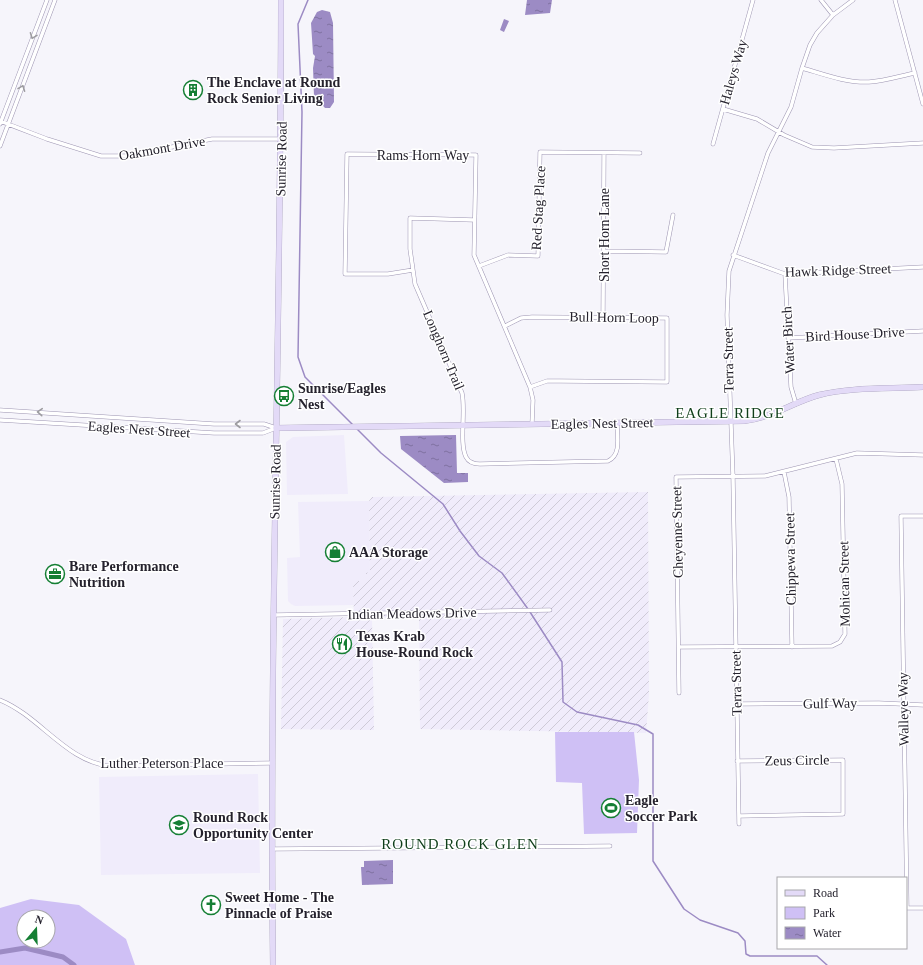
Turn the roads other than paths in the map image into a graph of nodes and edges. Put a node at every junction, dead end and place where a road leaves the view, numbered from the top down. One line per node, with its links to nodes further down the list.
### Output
1 (47, 0): 13 (street, one-way to 13)
2 (56, 0): 14 (street, one-way to 2)
3 (282, 0): 16 (main road, Sunrise Road)
4 (753, 0): 12 (street, Haleys Way)
5 (821, 0): 8 (street)
6 (854, 0): 8 (street, Terra Street)
7 (895, 0): 10 (street)
8 (833, 15): 9 (street, Terra Street)
9 (802, 68): 10 (street); 15 (street, Terra Street)
10 (915, 73): 11 (street)
11 (923, 104)
12 (723, 109): 15 (street); 18 (street, Haleys Way)
13 (0, 122): 14 (street, Oakmont Drive)
14 (8, 124): 16 (street, Oakmont Drive); 19 (street)
15 (779, 133): 17 (street); 25 (street, Terra Street)
16 (281, 139): 43 (main road, Sunrise Road)
17 (923, 143)
18 (713, 144)
19 (0, 146)
20 (604, 153): 21 (street, Red Stag Place); 24 (street, Short Horn Lane); 26 (street, Red Stag Place)
21 (640, 153)
22 (673, 216): 24 (street)
23 (474, 220): 26 (street, Rams Horn Way); 28 (street, Longhorn Trail); 28 (street, Rams Horn Way)
24 (604, 251): 30 (street, Short Horn Lane)
25 (733, 255): 29 (street, Hawk Ridge Street); 39 (street, Terra Street)
26 (479, 266): 31 (street, Rams Horn Way)
27 (923, 267): 29 (street, Hawk Ridge Street)
28 (413, 270): 42 (street, Longhorn Trail)
29 (785, 274): 33 (street, Water Birch)
30 (603, 316): 31 (street, Bull Horn Loop); 34 (street, Bull Horn Loop)
31 (504, 326): 34 (street, Rams Horn Way)
32 (923, 331): 33 (street, Bird House Drive)
33 (788, 338): 36 (street, Water Birch)
34 (530, 387): 41 (street, Rams Horn Way)
35 (923, 387): 36 (main road, Eagles Nest Street)
36 (796, 404): 39 (main road, Eagles Nest Street)
37 (0, 410): 43 (street, Eagles Nest Street, one-way to 37)
38 (0, 420): 43 (street, Eagles Nest Street)
39 (730, 421): 40 (main road, Eagles Nest Street); 47 (street, Terra Street)
40 (617, 423): 41 (main road, Eagles Nest Street); 42 (street, Longhorn Trail)
41 (532, 424): 42 (main road, Eagles Nest Street)
42 (464, 425): 43 (main road, Eagles Nest Street)
43 (276, 428): 50 (main road, Sunrise Road)
44 (923, 454): 45 (street, Cheyenne Street)
45 (836, 459): 46 (street, Cheyenne Street); 52 (street, Mohican Street)
46 (784, 472): 47 (street, Cheyenne Street); 52 (street, Chippewa Street)
47 (732, 477): 51 (street, Cheyenne Street); 53 (street, Terra Street)
48 (923, 516): 57 (street, Walleye Way)
49 (550, 610): 50 (street, Indian Meadows Drive)
50 (274, 616): 60 (main road, Sunrise Road)
51 (679, 647): 53 (street, Mohican Street); 54 (street, Cheyenne Street)
52 (792, 647): 53 (street, Mohican Street)
53 (735, 648): 56 (street, Terra Street)
54 (679, 693)
55 (0, 700): 60 (street, Luther Peterson Place)
56 (736, 704): 57 (street, Gulf Way); 59 (street, Terra Street)
57 (903, 704): 58 (street, Gulf Way); 65 (street, Walleye Way)
58 (923, 705)
59 (737, 761): 61 (street, Terra Street); 61 (street, Zeus Circle)
60 (272, 763): 64 (main road, Sunrise Road)
61 (739, 816): 62 (street, Terra Street)
62 (739, 824)
63 (610, 846): 64 (street)
64 (272, 849): 68 (main road, Sunrise Road)
65 (906, 877)
66 (907, 908): 67 (street, Walleye Way)
67 (923, 908)
68 (273, 965)

